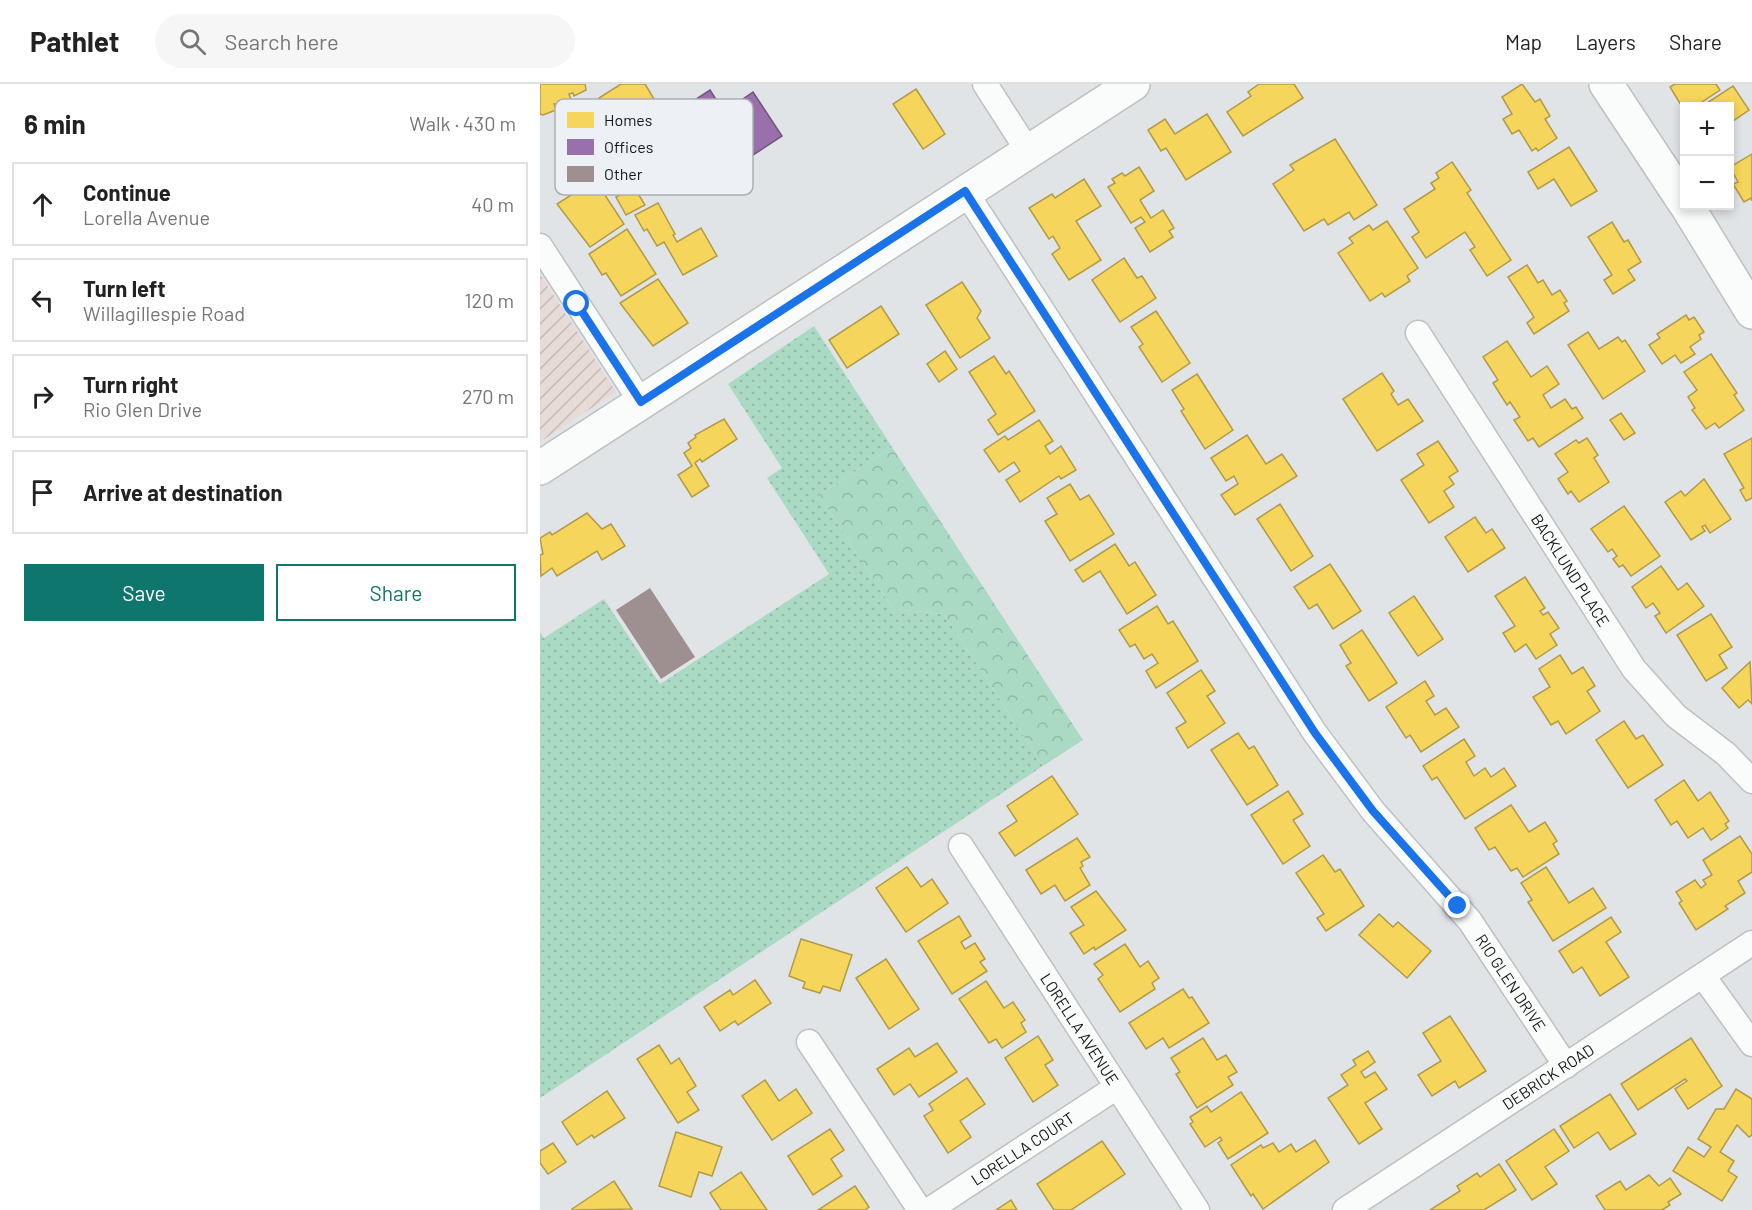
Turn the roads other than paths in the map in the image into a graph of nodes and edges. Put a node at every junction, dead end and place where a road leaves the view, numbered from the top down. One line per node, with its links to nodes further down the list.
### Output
1 (985, 84): 4 (street)
2 (1132, 84): 4 (main road)
3 (1606, 84): 6 (main road)
4 (1028, 151): 5 (main road)
5 (965, 191): 11 (main road); 19 (street, RIO GLEN DRIVE)
6 (1680, 195)
7 (1690, 210): 9 (main road)
8 (540, 246): 11 (street)
9 (1752, 312)
10 (1418, 333): 13 (street, BACKLUND PLACE)
11 (641, 402): 12 (main road)
12 (540, 468)
13 (1752, 781)
14 (961, 846): 20 (street, LORELLA AVENUE)
15 (1752, 943): 16 (street, DEBRICK ROAD)
16 (1703, 976): 18 (street); 19 (street, DEBRICK ROAD)
17 (809, 1042): 22 (street)
18 (1752, 1044)
19 (1566, 1066): 21 (street, DEBRICK ROAD)
20 (1117, 1087): 23 (street, LORELLA COURT); 24 (street, LORELLA AVENUE)
21 (1360, 1206)
22 (920, 1210)
23 (929, 1210)
24 (1197, 1210)

